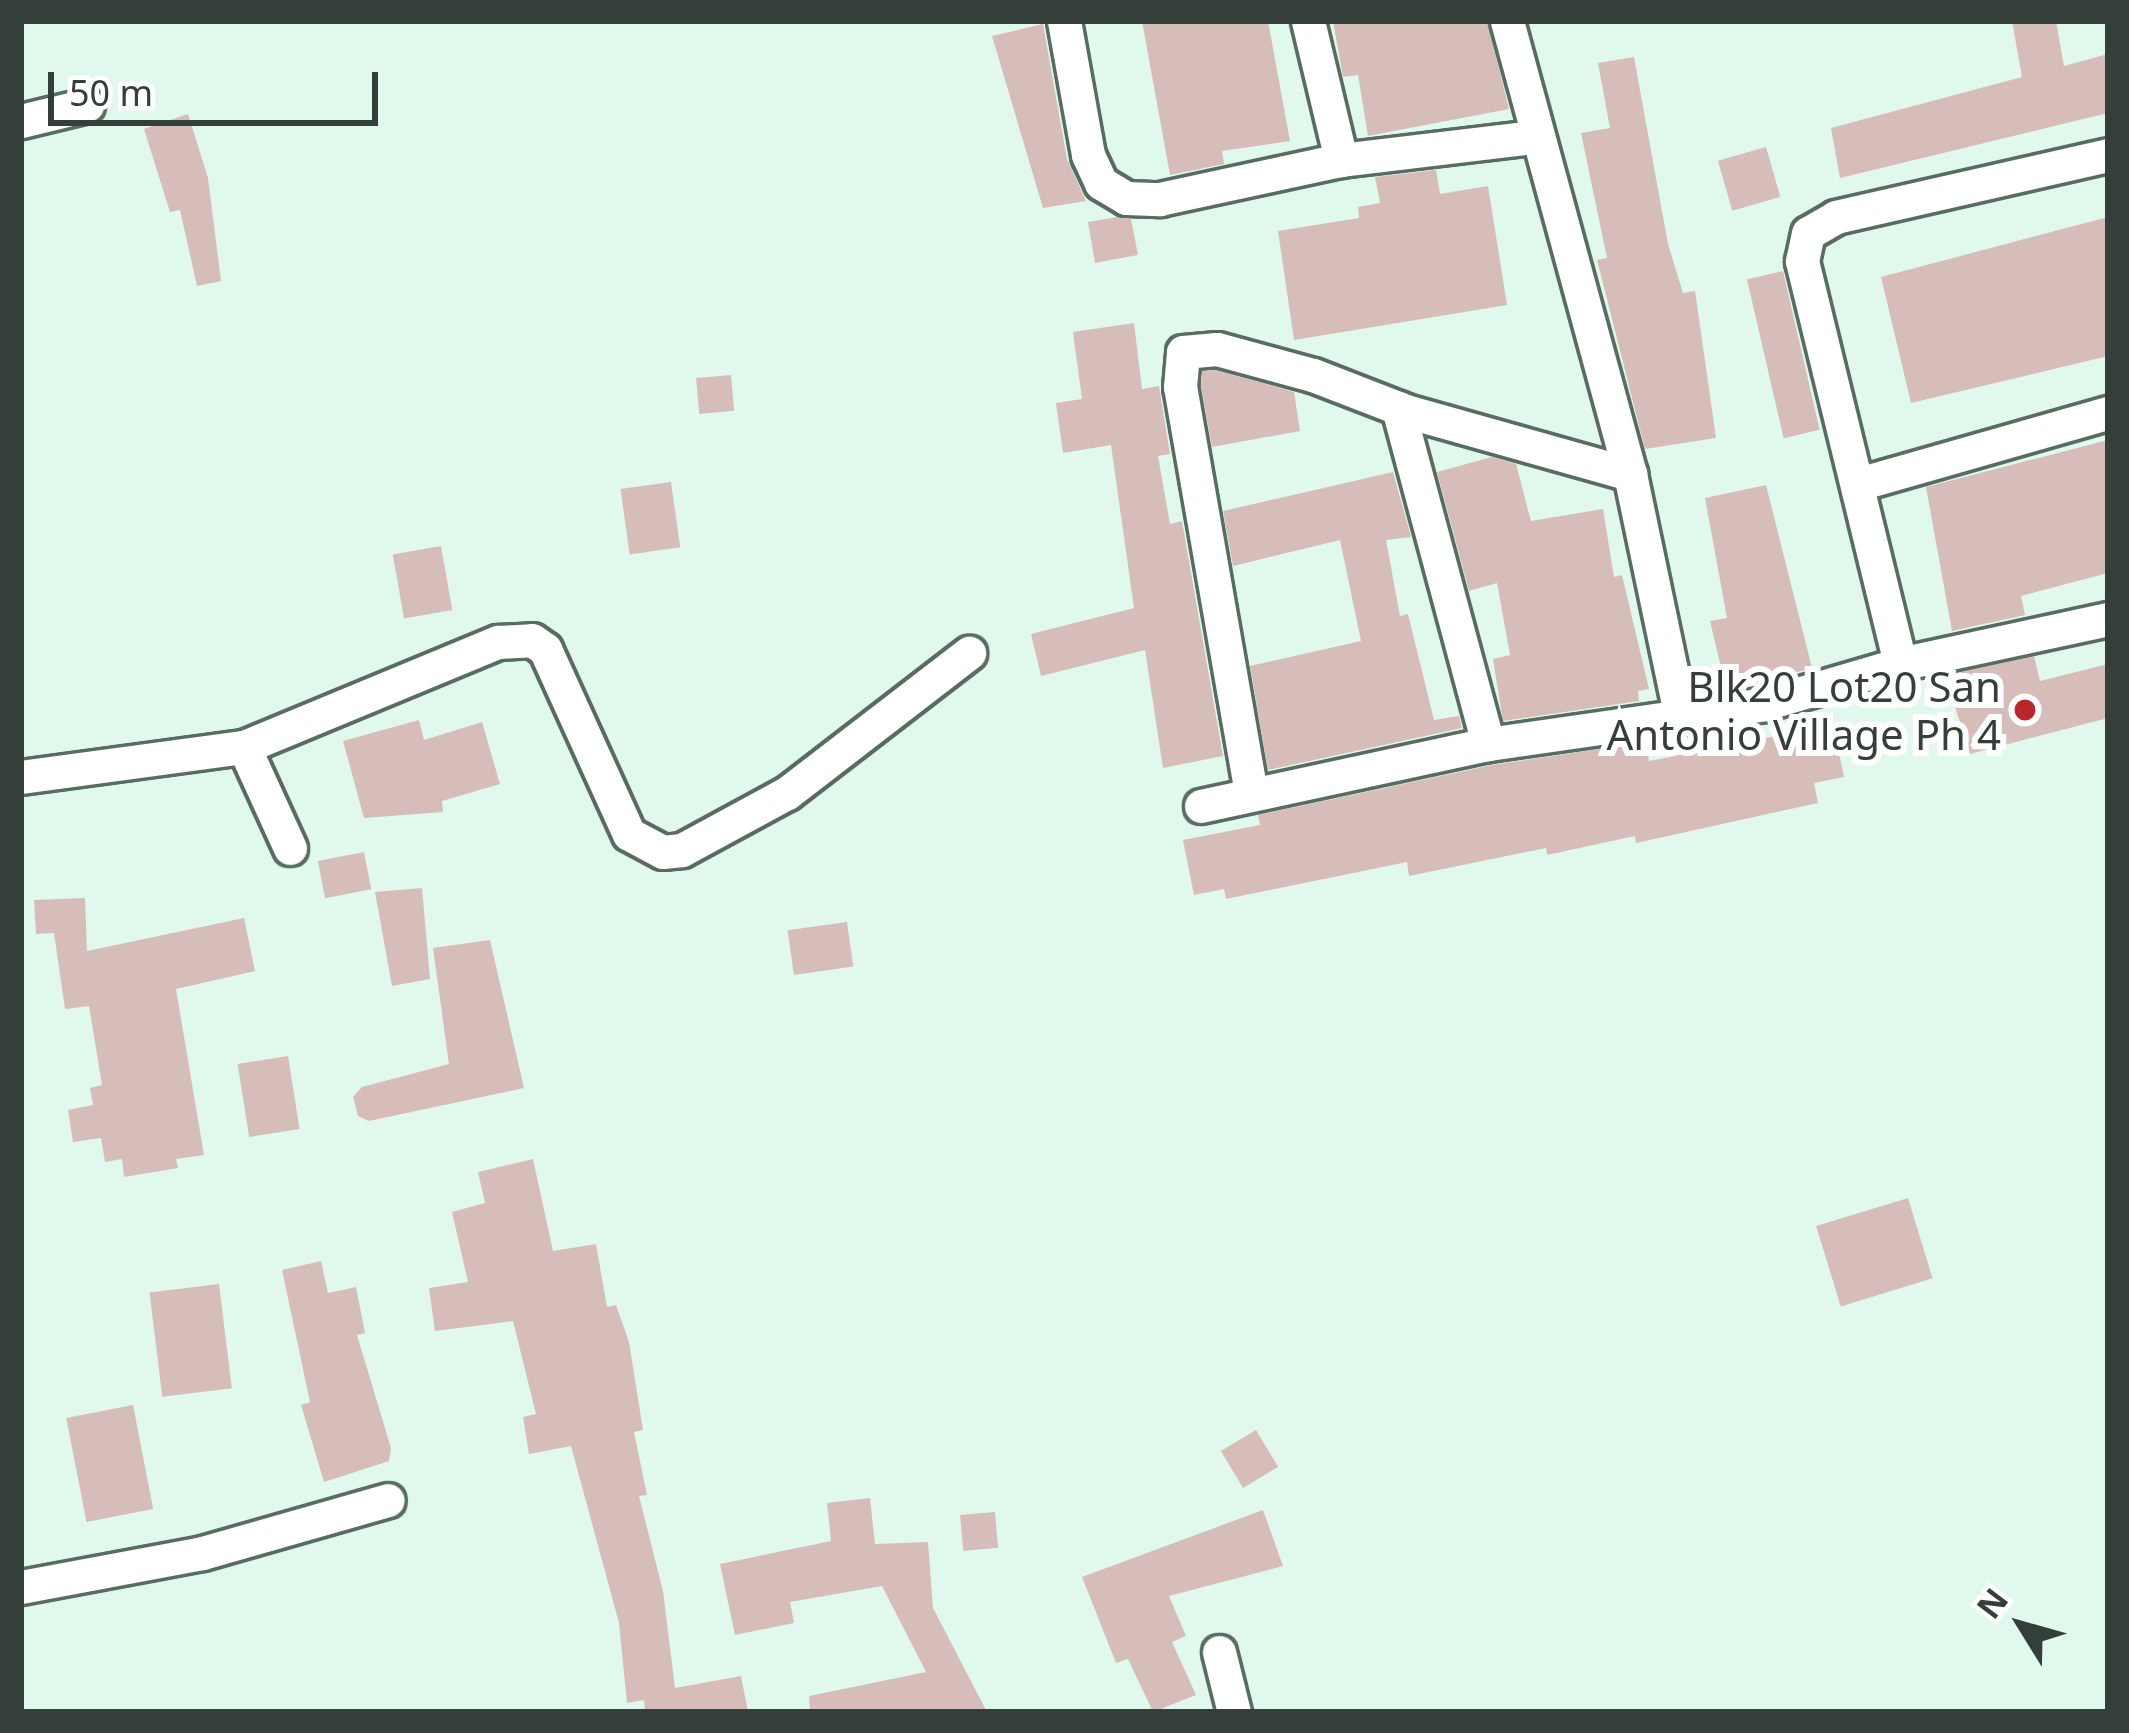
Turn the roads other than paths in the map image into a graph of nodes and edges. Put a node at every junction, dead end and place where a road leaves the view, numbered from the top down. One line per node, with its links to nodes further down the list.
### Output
1 (1064, 21): 8 (street)
2 (1308, 21): 8 (street)
3 (1507, 21): 6 (street)
4 (87, 105): 5 (street)
5 (21, 121)
6 (1535, 136): 8 (street); 11 (street)
7 (2108, 155): 12 (street)
8 (1341, 160)
9 (1398, 408): 11 (street); 17 (street); 20 (street)
10 (2108, 413): 12 (street)
11 (1630, 474): 16 (street)
12 (1858, 484): 15 (street)
13 (2108, 620): 15 (street)
14 (969, 653): 18 (street)
15 (1900, 664): 16 (street)
16 (1681, 718): 17 (street)
17 (1488, 744): 20 (street)
18 (244, 747): 19 (street); 22 (street)
19 (21, 777)
20 (1251, 794): 21 (street)
21 (1201, 806)
22 (290, 848)
23 (388, 1500): 24 (street)
24 (21, 1587)
25 (1219, 1652): 26 (street)
26 (1234, 1712)

